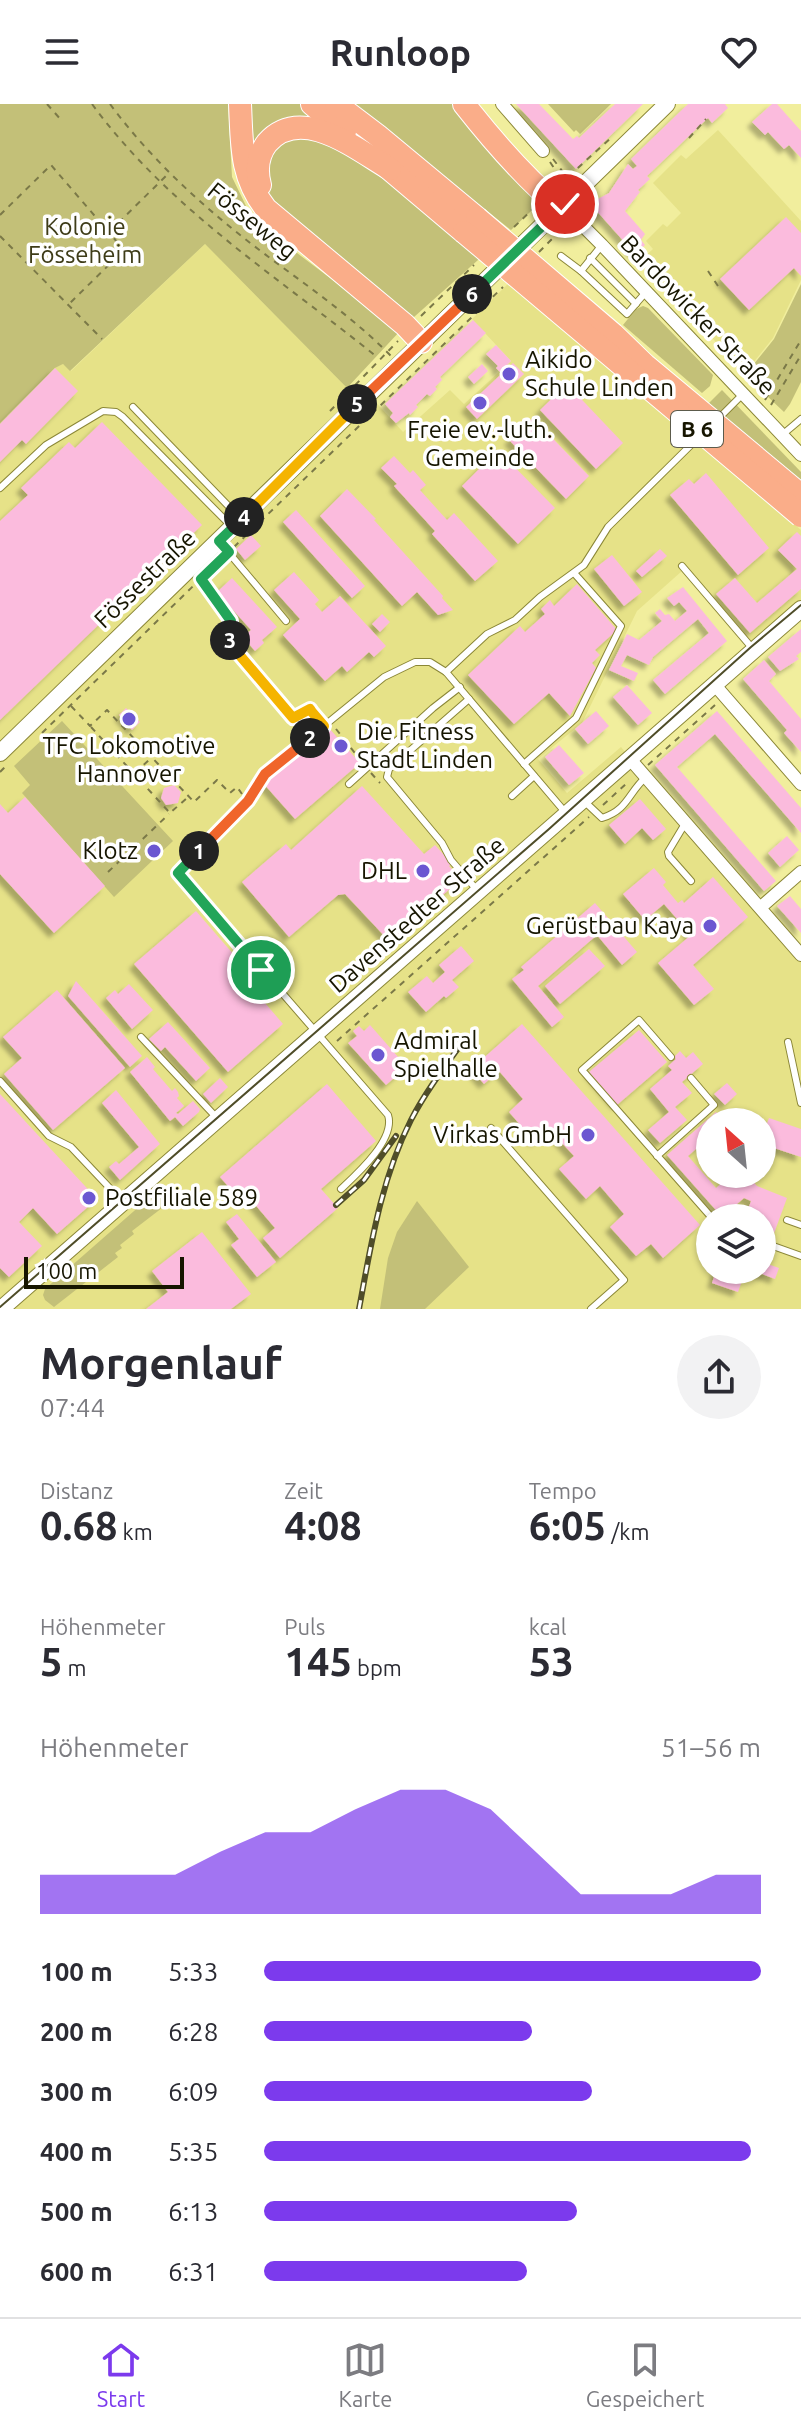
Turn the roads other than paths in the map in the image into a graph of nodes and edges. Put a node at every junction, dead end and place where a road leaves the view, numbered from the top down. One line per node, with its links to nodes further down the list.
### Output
1 (240, 104): 12 (highway)
2 (312, 104): 10 (highway, B 6)
3 (336, 104): 8 (highway, B 6)
4 (350, 104): 8 (highway)
5 (464, 104): 11 (highway)
6 (502, 104): 9 (street)
7 (667, 104): 11 (street, Fössestraße)
8 (377, 135): 13 (highway, B 6)
9 (543, 151)
10 (390, 169): 12 (highway); 13 (highway, B 6)
11 (561, 200): 14 (street, Bardowicker Straße); 20 (street, Fössestraße)
12 (280, 221): 20 (highway)
13 (470, 225): 27 (highway, B 6, bridge); 28 (highway, B 6, bridge)
14 (602, 245): 16 (lane); 18 (street, Bardowicker Straße)
15 (561, 256): 17 (lane)
16 (590, 258): 17 (lane); 19 (lane)
17 (581, 271): 19 (lane)
18 (646, 292): 19 (lane); 21 (street, Bardowicker Straße)
19 (636, 304)
20 (421, 342): 29 (street, Fössestraße)
21 (743, 394): 24 (street, Bardowicker Straße); 32 (lane)
22 (133, 407): 29 (lane)
23 (801, 419): 24 (lane)
24 (782, 435): 25 (street, Bardowicker Straße)
25 (801, 455)
26 (0, 488): 29 (lane)
27 (801, 495)
28 (801, 516)
29 (237, 524): 30 (street, Fössestraße)
30 (224, 546): 34 (lane); 40 (street, Fössestraße)
31 (682, 566): 35 (lane)
32 (574, 573): 36 (lane); 41 (lane)
33 (801, 609): 35 (street, Davenstedter Straße)
34 (286, 621)
35 (753, 649): 38 (street, Davenstedter Straße)
36 (446, 672): 37 (lane); 55 (lane)
37 (460, 687): 39 (lane); 44 (lane)
38 (719, 689): 42 (street, Davenstedter Straße); 45 (street)
39 (469, 699): 41 (lane); 52 (lane)
40 (5, 758)
41 (524, 764): 43 (lane)
42 (639, 769): 47 (street, Davenstedter Straße); 47 (lane); 49 (street)
43 (534, 776): 46 (lane); 48 (lane)
44 (349, 784)
45 (801, 784)
46 (512, 796)
47 (589, 807): 48 (street, Davenstedter Straße)
48 (568, 815): 52 (street, Davenstedter Straße)
49 (686, 822): 51 (lane); 53 (street)
50 (801, 872): 53 (street)
51 (691, 881)
52 (480, 892): 55 (street, Davenstedter Straße)
53 (761, 907): 54 (street)
54 (801, 955)
55 (318, 1033): 62 (street, Davenstedter Straße); 65 (lane)
56 (141, 1037): 62 (lane)
57 (788, 1042): 61 (lane)
58 (671, 1057): 64 (lane)
59 (691, 1078): 64 (lane)
60 (0, 1081): 66 (lane)
61 (801, 1103)
62 (218, 1120): 66 (street, Davenstedter Straße)
63 (491, 1128): 73 (lane)
64 (657, 1156): 67 (lane)
65 (341, 1189)
66 (123, 1203): 72 (street, Davenstedter Straße)
67 (700, 1204)
68 (787, 1220): 69 (lane)
69 (801, 1225)
70 (776, 1247): 71 (lane)
71 (801, 1256)
72 (1, 1309)
73 (591, 1309)

